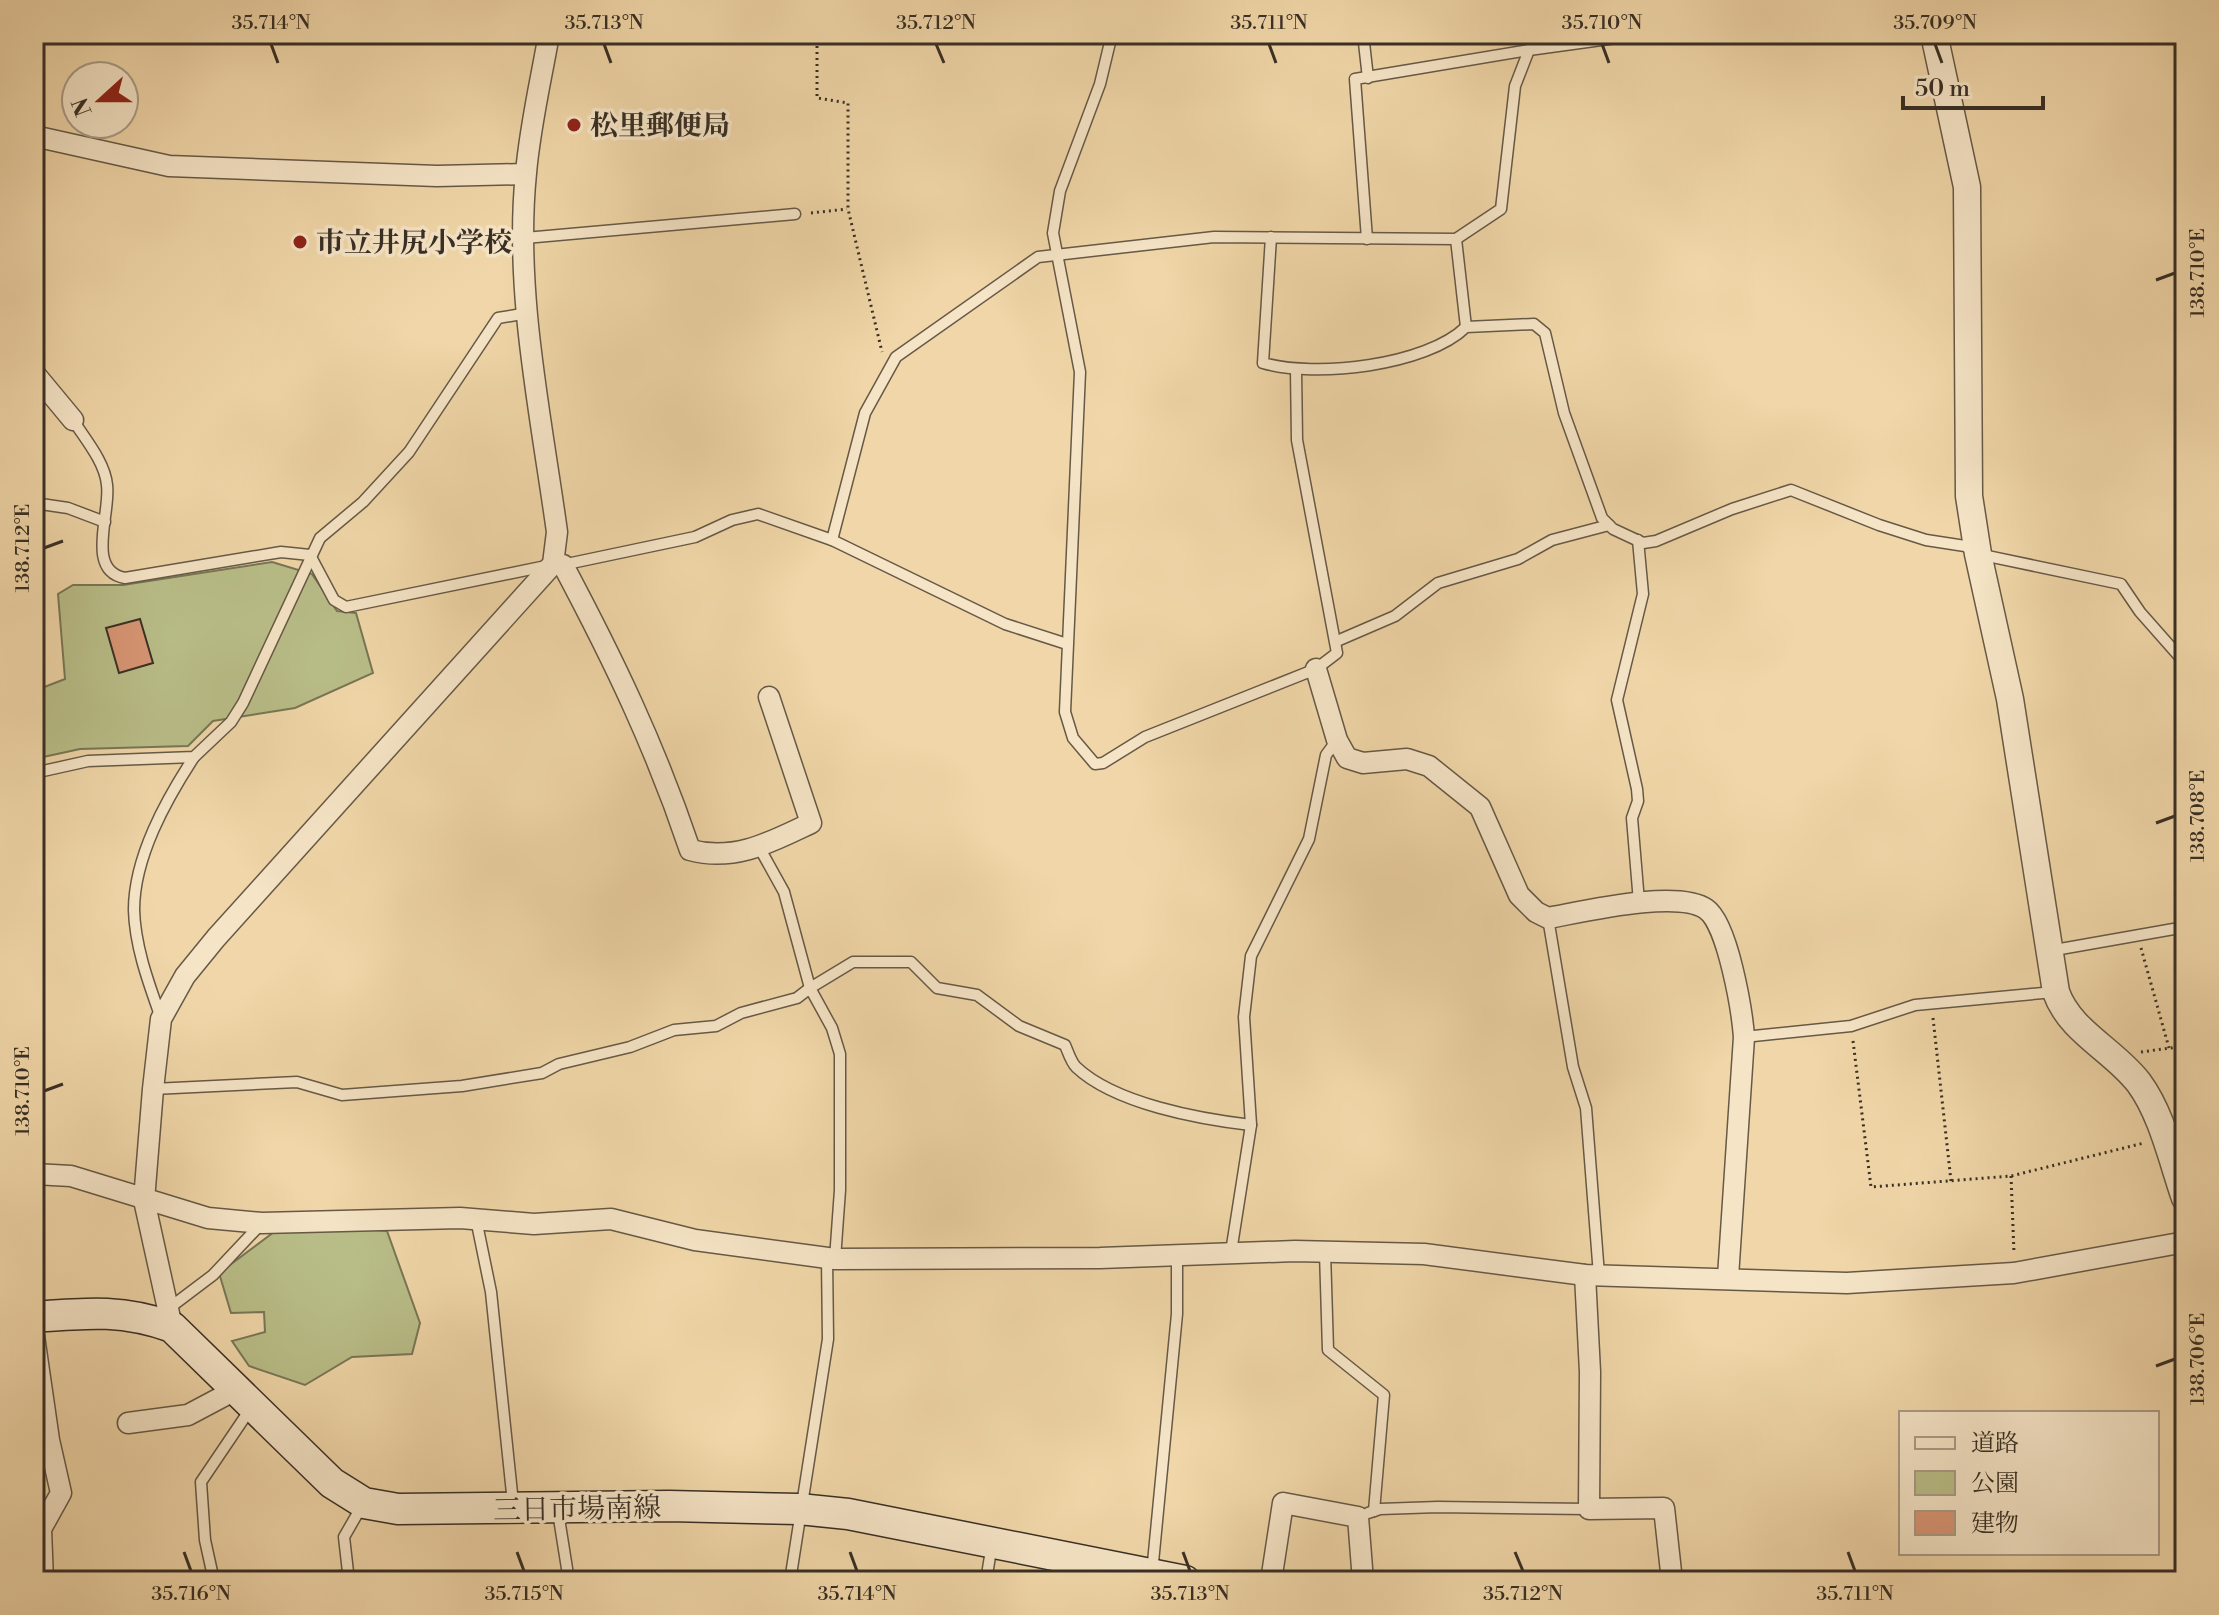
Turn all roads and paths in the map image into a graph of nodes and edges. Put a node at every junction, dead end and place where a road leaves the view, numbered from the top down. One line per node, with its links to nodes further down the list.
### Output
1 (549, 34): 10 (street)
2 (817, 34): 11 (path)
3 (1112, 34): 17 (lane)
4 (1363, 34): 8 (lane)
5 (1645, 34): 7 (lane)
6 (1934, 34): 29 (street)
7 (1529, 50): 8 (lane); 16 (lane)
8 (1368, 78): 15 (lane)
9 (34, 136): 10 (street)
10 (525, 174): 14 (street)
11 (848, 209): 12 (path); 22 (path)
12 (795, 214): 14 (lane)
13 (1271, 237): 15 (lane); 17 (lane); 20 (lane)
14 (525, 238): 18 (street)
15 (1367, 239): 16 (lane)
16 (1456, 239): 19 (lane)
17 (1056, 253): 22 (lane); 33 (lane)
18 (528, 313): 30 (lane); 31 (street)
19 (1466, 327): 20 (lane); 26 (lane)
20 (1296, 370): 32 (lane)
21 (34, 373): 23 (street)
22 (887, 374): 27 (lane)
23 (73, 420): 25 (lane)
24 (34, 503): 25 (lane)
25 (105, 522): 30 (lane)
26 (1609, 525): 28 (lane); 32 (lane)
27 (832, 540): 31 (lane); 33 (lane)
28 (1638, 540): 29 (lane); 41 (lane)
29 (1978, 554): 34 (lane); 45 (street)
30 (310, 555): 31 (lane); 38 (lane)
31 (558, 564): 40 (street); 49 (street)
32 (1337, 641): 35 (lane)
33 (1067, 644): 35 (lane)
34 (2185, 663)
35 (1316, 669): 37 (street)
36 (769, 697): 40 (street)
37 (1337, 740): 42 (street); 56 (lane)
38 (194, 757): 39 (lane); 49 (lane)
39 (34, 773)
40 (759, 847): 46 (lane)
41 (1639, 902): 42 (street); 51 (street)
42 (1548, 918): 71 (lane)
43 (2185, 927): 44 (lane)
44 (2138, 935): 45 (lane); 53 (path)
45 (2048, 951): 47 (street)
46 (810, 988): 55 (lane); 56 (lane); 69 (lane)
47 (2056, 992): 48 (lane); 54 (street)
48 (1932, 1003): 50 (lane); 60 (path)
49 (161, 1019): 55 (street)
50 (1851, 1026): 51 (lane); 60 (path)
51 (1744, 1037): 72 (street)
52 (2185, 1046): 53 (path)
53 (2169, 1048): 54 (path)
54 (2111, 1055): 57 (street)
55 (153, 1089): 62 (street)
56 (1251, 1125): 66 (lane)
57 (2164, 1140): 59 (path); 61 (street)
58 (34, 1174): 62 (street)
59 (2011, 1176): 60 (path); 70 (path)
60 (1951, 1181)
61 (2185, 1198)
62 (144, 1200): 64 (street); 74 (street)
63 (476, 1219): 64 (street); 69 (street); 79 (lane)
64 (262, 1223): 74 (lane)
65 (2185, 1242): 70 (street)
66 (1231, 1252): 67 (street); 68 (street)
67 (1325, 1252): 71 (street); 83 (lane)
68 (1177, 1254): 69 (street); 86 (lane)
69 (831, 1258): 81 (lane)
70 (2014, 1273): 72 (street)
71 (1592, 1275): 72 (street); 82 (street)
72 (1728, 1277)
73 (34, 1317): 74 (main road, 三日市場南線)
74 (170, 1318): 76 (main road, 三日市場南線)
75 (34, 1336): 87 (street)
76 (245, 1397): 77 (street); 78 (main road, 三日市場南線); 88 (lane)
77 (128, 1423)
78 (364, 1503): 79 (main road, 三日市場南線); 85 (lane)
79 (513, 1508): 80 (main road, 三日市場南線)
80 (558, 1508): 81 (main road, 三日市場南線); 90 (lane)
81 (799, 1509): 84 (main road, 三日市場南線); 91 (lane)
82 (1589, 1509): 83 (lane); 95 (street)
83 (1366, 1514): 93 (street); 94 (street)
84 (992, 1542): 86 (main road, 三日市場南線); 92 (lane)
85 (348, 1578): 89 (lane)
86 (1174, 1579)
87 (43, 1581)
88 (214, 1581)
89 (310, 1581)
90 (569, 1581)
91 (790, 1581)
92 (986, 1581)
93 (1271, 1581)
94 (1363, 1581)
95 (1672, 1581)

